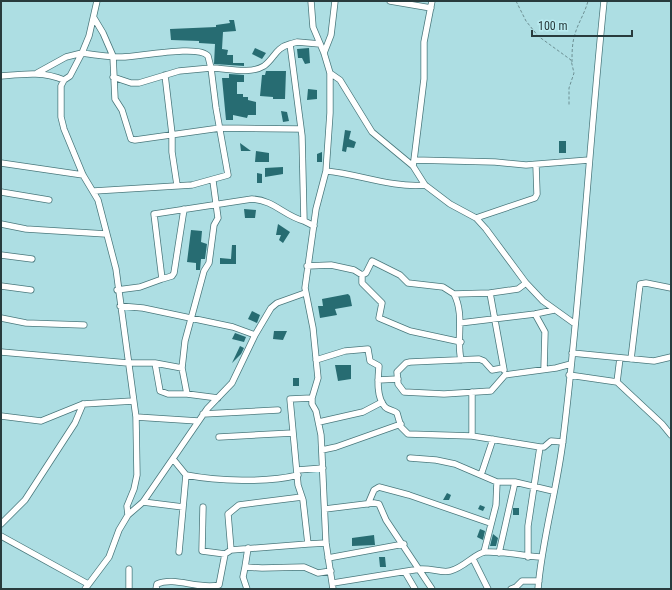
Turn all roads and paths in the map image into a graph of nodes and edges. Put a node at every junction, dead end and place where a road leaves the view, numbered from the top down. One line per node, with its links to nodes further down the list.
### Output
1 (97, 1): 10 (street)
2 (311, 1): 12 (street)
3 (335, 1): 14 (street)
4 (390, 1): 9 (street)
5 (432, 1): 9 (street)
6 (516, 1): 16 (path)
7 (588, 1): 16 (path)
8 (604, 1): 29 (street)
9 (431, 8): 28 (street)
10 (94, 18): 13 (street); 15 (street)
11 (290, 44): 12 (street); 17 (street); 26 (street)
12 (320, 44): 14 (street)
13 (82, 53): 15 (street); 18 (street); 23 (street)
14 (324, 53): 19 (street)
15 (113, 56): 17 (street); 22 (street)
16 (572, 65): 24 (path)
17 (211, 68): 20 (street); 25 (street)
18 (37, 73): 21 (street); 23 (street)
19 (330, 73): 32 (street); 33 (street)
20 (165, 75): 22 (street); 27 (street)
21 (1, 76)
22 (113, 77): 27 (street)
23 (64, 80): 34 (street)
24 (569, 106)
25 (220, 128): 26 (street); 27 (street); 35 (street)
26 (301, 129): 44 (street)
27 (172, 134): 37 (street)
28 (414, 160): 31 (street); 32 (street)
29 (589, 160): 31 (street); 68 (street)
30 (1, 163): 34 (street)
31 (536, 165): 43 (street)
32 (413, 166): 36 (street)
33 (326, 171): 36 (street); 46 (street)
34 (83, 175): 38 (street)
35 (214, 180): 37 (street); 41 (street)
36 (425, 184): 43 (street)
37 (177, 185): 38 (street)
38 (94, 191): 47 (street)
39 (1, 192): 40 (street)
40 (49, 200)
41 (218, 205): 42 (street); 44 (street); 66 (street)
42 (184, 209): 52 (street); 52 (street)
43 (476, 218): 53 (street)
44 (304, 221): 46 (street)
45 (1, 224): 47 (street)
46 (314, 226): 50 (street)
47 (106, 234): 57 (street)
48 (1, 255): 49 (street)
49 (32, 259)
50 (307, 266): 51 (street); 58 (street)
51 (362, 275): 60 (street); 71 (street)
52 (162, 279): 57 (street)
53 (526, 283): 59 (street); 62 (street)
54 (1, 286): 56 (street)
55 (671, 288): 76 (street)
56 (31, 290)
57 (117, 290): 61 (street)
58 (305, 293): 70 (street); 77 (street)
59 (490, 293): 60 (street); 65 (street)
60 (454, 294): 67 (street)
61 (120, 306): 66 (street); 79 (street)
62 (554, 310): 63 (street); 68 (street)
63 (535, 314): 65 (street); 83 (street)
64 (1, 318): 69 (street)
65 (495, 318): 67 (street); 84 (street)
66 (192, 320): 70 (street); 82 (street)
67 (460, 323): 71 (street)
68 (575, 324): 73 (street)
69 (84, 326)
70 (255, 335): 91 (street)
71 (461, 342): 78 (street)
72 (1, 352): 79 (street)
73 (572, 353): 75 (street); 81 (street)
74 (671, 357): 76 (street)
75 (620, 358): 76 (street); 88 (street)
76 (631, 359)
77 (316, 360): 87 (street); 92 (street)
78 (460, 360): 84 (street); 86 (street)
79 (128, 363): 80 (street); 93 (street)
80 (155, 363): 82 (street); 90 (street)
81 (571, 364): 83 (street); 85 (street)
82 (182, 368): 90 (street)
83 (544, 369): 84 (street)
84 (504, 372): 89 (street)
85 (570, 376): 88 (street); 108 (street)
86 (398, 379): 87 (street); 89 (street)
87 (378, 380): 94 (street)
88 (617, 382): 104 (street)
89 (472, 392): 105 (street)
90 (187, 394): 91 (street)
91 (218, 398): 97 (street)
92 (312, 398): 101 (street); 103 (street)
93 (133, 401): 95 (street); 99 (street)
94 (382, 402): 101 (street); 102 (street)
95 (83, 404): 98 (street); 129 (street)
96 (278, 410): 97 (street)
97 (203, 414): 100 (street)
98 (1, 416)
99 (136, 417): 100 (street); 127 (street)
100 (198, 421): 112 (street)
101 (319, 422): 110 (street)
102 (401, 424): 105 (street); 110 (street)
103 (292, 434): 106 (street); 114 (street)
104 (671, 435)
105 (472, 436): 107 (street)
106 (219, 437)
107 (493, 438): 109 (street); 116 (street)
108 (563, 442): 109 (street); 120 (street)
109 (540, 447): 119 (street)
110 (322, 450): 113 (street)
111 (410, 458): 116 (street)
112 (173, 459): 115 (street); 122 (street)
113 (323, 468): 114 (street); 126 (street)
114 (298, 472): 115 (street); 121 (street)
115 (186, 475): 124 (street)
116 (481, 475): 117 (street)
117 (497, 482): 118 (street); 128 (street)
118 (514, 482): 119 (street); 138 (street)
119 (534, 486): 120 (street); 140 (street)
120 (553, 490): 141 (street)
121 (302, 497): 132 (street); 135 (street)
122 (143, 502): 124 (street); 127 (street)
123 (368, 504): 126 (street); 128 (street); 133 (street)
124 (183, 507): 136 (street)
125 (203, 507): 139 (street)
126 (325, 509): 131 (street)
127 (128, 515): 150 (street)
128 (490, 523): 137 (street)
129 (1, 524)
130 (1, 536): 150 (street)
131 (326, 543): 132 (street); 142 (street)
132 (308, 544): 134 (street)
133 (404, 544): 142 (street); 146 (street)
134 (248, 548): 135 (street); 144 (street)
135 (230, 550): 139 (street)
136 (179, 552)
137 (484, 552): 138 (street); 143 (street)
138 (499, 553): 140 (street)
139 (225, 554): 152 (street)
140 (528, 557): 141 (street)
141 (541, 557): 149 (street)
142 (328, 558): 147 (street)
143 (473, 559): 146 (street); 158 (street)
144 (245, 567): 147 (street); 155 (street)
145 (129, 569): 153 (street)
146 (420, 569): 148 (street); 157 (street)
147 (331, 571): 151 (street)
148 (405, 572): 151 (street); 156 (street)
149 (539, 581): 159 (street); 160 (street)
150 (86, 586)
151 (333, 586)
152 (218, 587): 154 (street)
153 (129, 589)
154 (156, 589)
155 (247, 589)
156 (415, 589)
157 (432, 589)
158 (488, 589)
159 (511, 589)
160 (538, 589)

